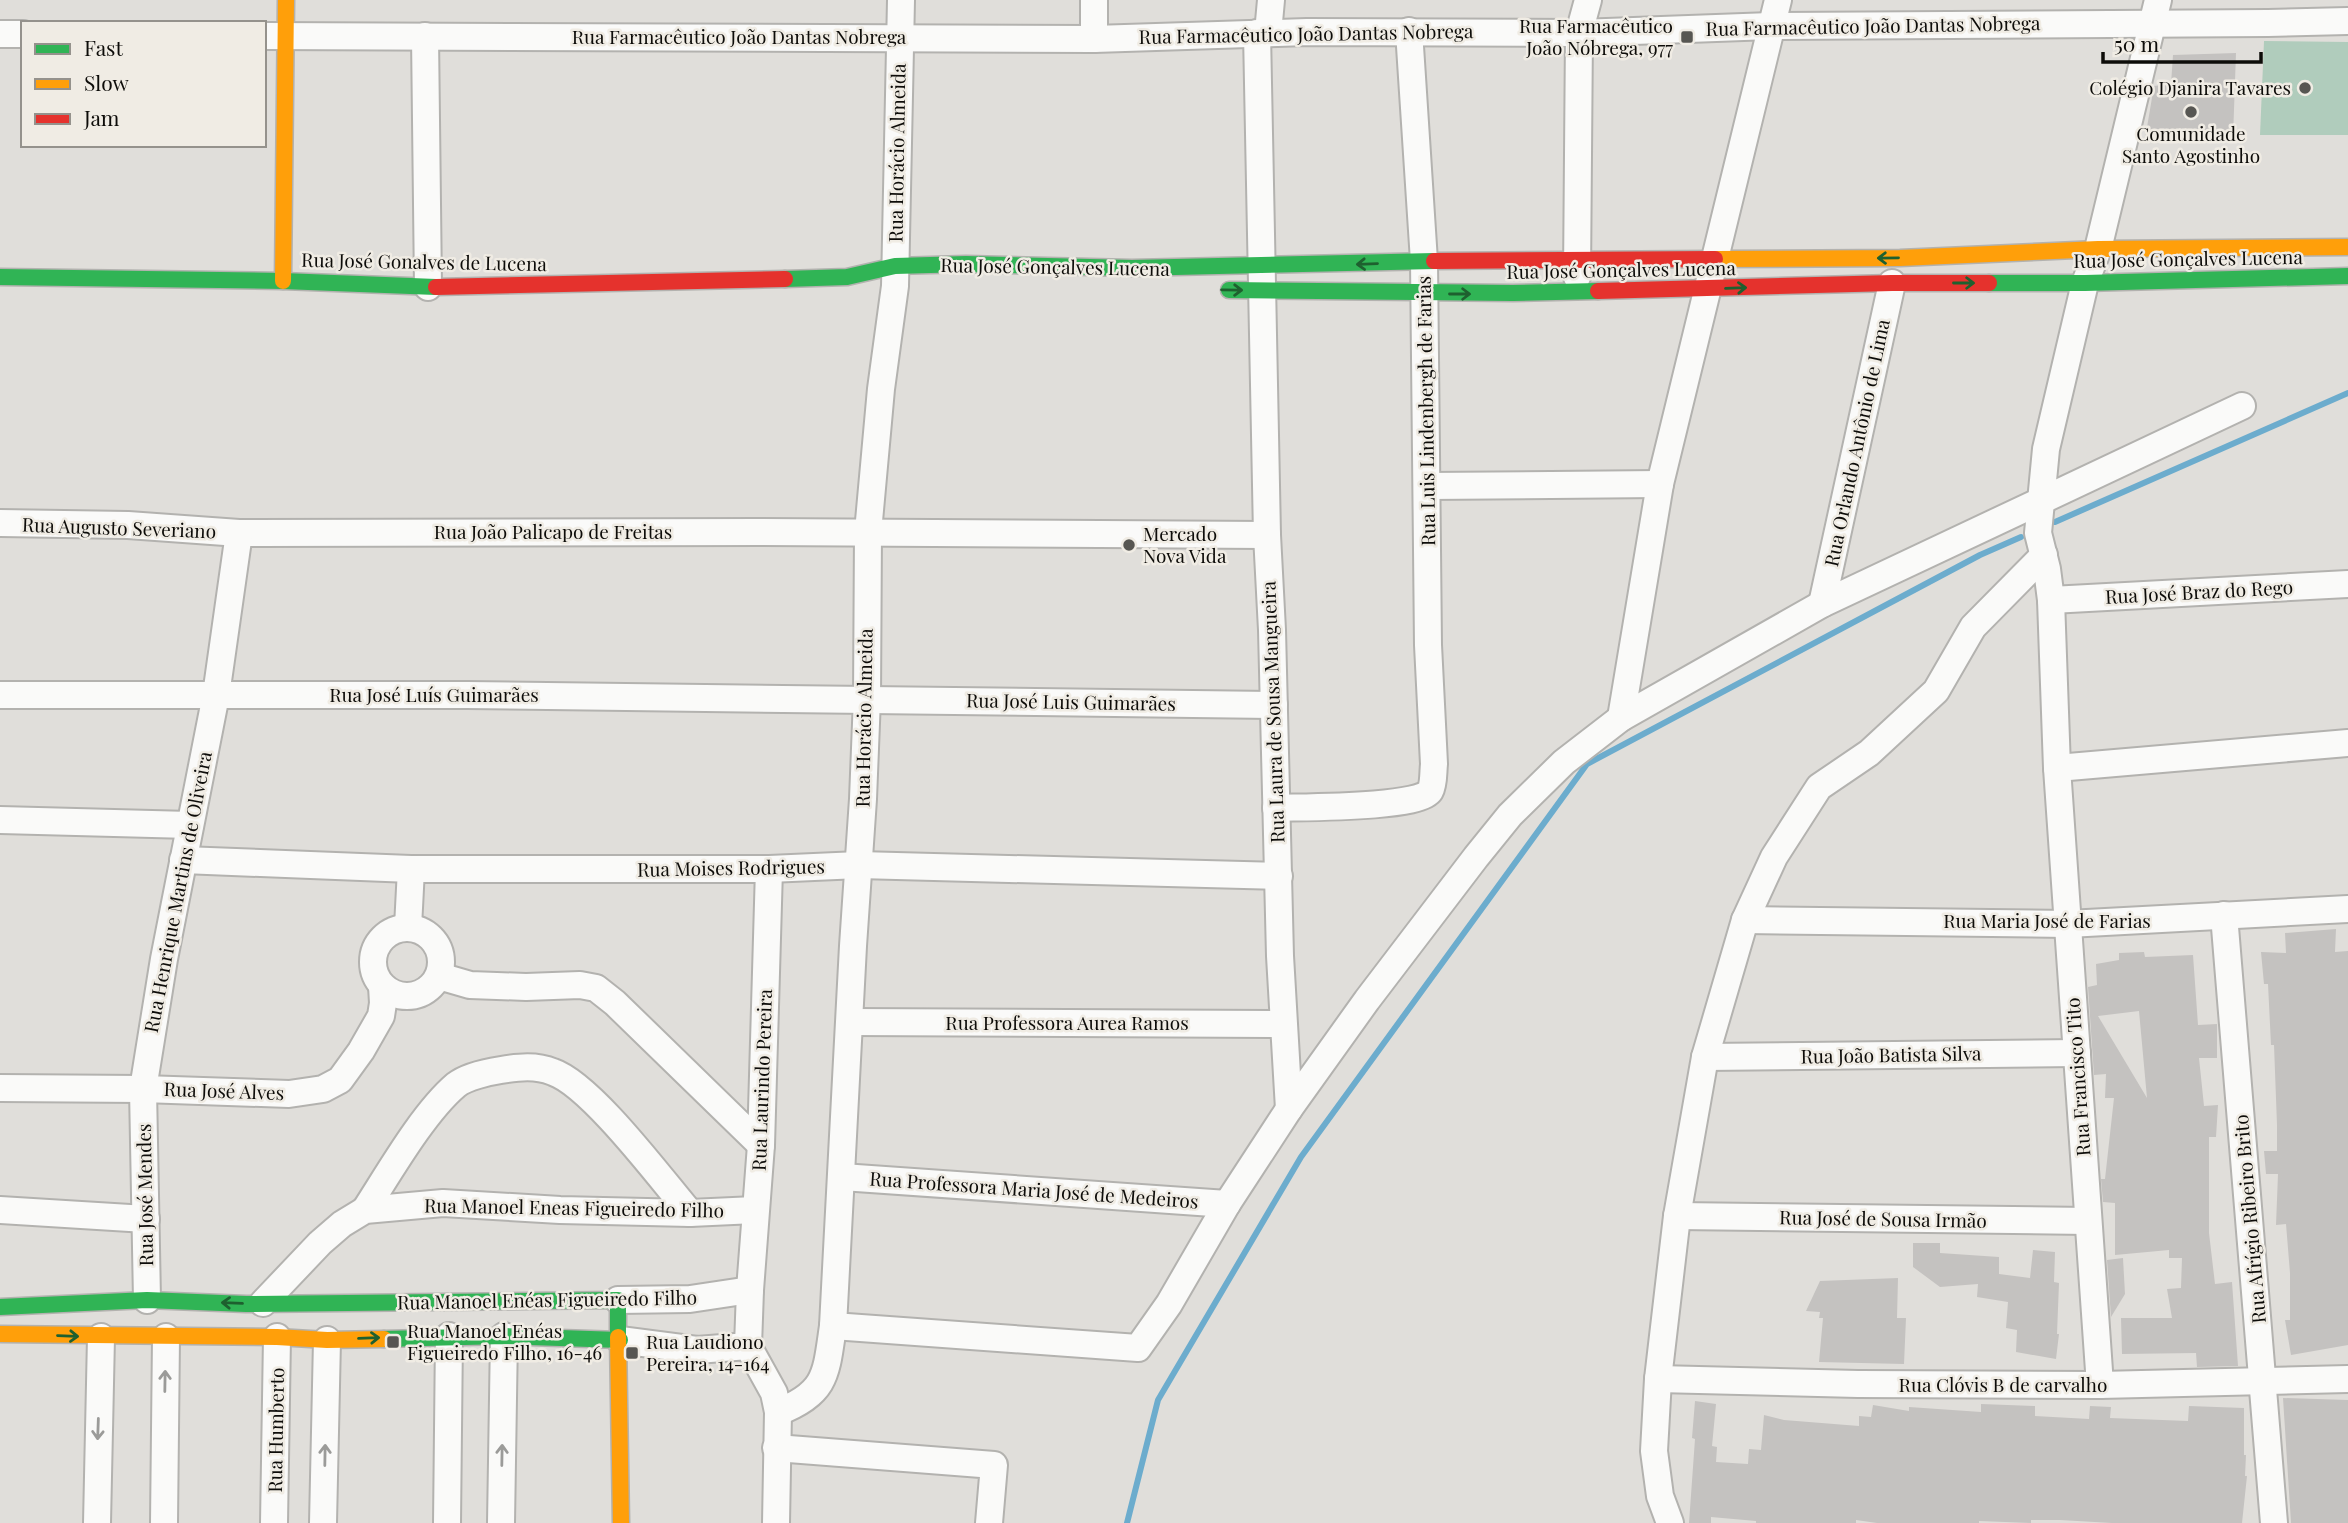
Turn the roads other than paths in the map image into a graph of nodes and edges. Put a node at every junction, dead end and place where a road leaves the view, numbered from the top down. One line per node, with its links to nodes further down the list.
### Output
1 (286, 0): 16 (street)
2 (901, 0): 18 (street, Rua Horácio Almeida)
3 (1094, 0): 19 (street)
4 (1271, 0): 12 (street, Rua Laura de Sousa Mangueira)
5 (1588, 0): 13 (street)
6 (1778, 0): 10 (street)
7 (2155, 11): 8 (street, Rua Farmacêutico João Dantas Nobrega); 9 (street, Rua Farmacêutico João Dantas Nobrega); 21 (street, Rua Francisco Tito)
8 (1958, 12): 10 (street, Rua Farmacêutico João Dantas Nobrega)
9 (2342, 14)
10 (1771, 26): 13 (street, Rua Farmacêutico João Dantas Nobrega); 23 (street)
11 (1409, 31): 12 (street, Rua Farmacêutico João Dantas Nobrega); 13 (street, Rua Farmacêutico João Dantas Nobrega); 24 (street, Rua Luis Lindenbergh de Farias)
12 (1262, 33): 19 (street, Rua Farmacêutico João Dantas Nobrega); 27 (street, Rua Laura de Sousa Mangueira)
13 (1579, 33): 22 (street)
14 (0, 34): 15 (street)
15 (21, 34)
16 (275, 36): 17 (street, Rua Farmacêutico João Dantas Nobrega); 29 (street)
17 (425, 36): 18 (street, Rua Farmacêutico João Dantas Nobrega); 32 (street)
18 (900, 37): 19 (street, Rua Farmacêutico João Dantas Nobrega); 28 (street, Rua Horácio Almeida)
19 (1094, 38)
20 (2348, 247): 21 (street, Rua José Gonçalves Lucena)
21 (2098, 249): 23 (street, Rua José Gonçalves Lucena, one-way to 23); 31 (street, Rua Francisco Tito)
22 (1576, 260): 23 (street, Rua José Gonçalves Lucena); 24 (street, Rua José Gonçalves Lucena); 35 (street)
23 (1715, 260): 33 (street)
24 (1424, 261): 27 (street, Rua José Gonçalves Lucena, one-way to 27); 36 (street, Rua Luis Lindenbergh de Farias)
25 (2348, 276): 31 (street, Rua José Gonçalves Lucena)
26 (0, 278): 29 (street, Rua José Gonalves de Lucena)
27 (1261, 278): 28 (street, Rua José Gonçalves Lucena); 34 (street, Rua José Gonçalves Lucena, one-way to 27); 36 (street, Rua José Gonçalves Lucena); 44 (street, Rua Laura de Sousa Mangueira)
28 (899, 279): 32 (street, Rua José Gonalves de Lucena); 42 (street, Rua Horácio Almeida)
29 (283, 281): 32 (street, Rua José Gonalves de Lucena)
30 (1892, 283): 31 (street, Rua José Gonçalves Lucena, one-way to 31); 33 (street, Rua José Gonçalves Lucena, one-way to 30); 48 (street, Rua Orlando Antônio de Lima)
31 (2085, 283): 40 (street, Rua Francisco Tito)
32 (428, 287)
33 (1709, 289): 35 (street, Rua José Gonçalves Lucena); 38 (street)
34 (1207, 290)
35 (1577, 292): 36 (street, Rua José Gonçalves Lucena, one-way to 35)
36 (1422, 294): 39 (street, Rua Luis Lindenbergh de Farias)
37 (2242, 406): 40 (street)
38 (1660, 484): 39 (street); 53 (street)
39 (1428, 486): 56 (street, Rua Luis Lindenbergh de Farias)
40 (2039, 501): 45 (street, Rua Francisco Tito); 48 (street)
41 (0, 523): 43 (street, Rua Augusto Severiano)
42 (868, 532): 43 (street, Rua João Palicapo de Freitas); 44 (street, Rua João Palicapo de Freitas); 51 (street, Rua Horácio Almeida)
43 (239, 533): 50 (street, Rua Henrique Martins de Oliveira)
44 (1267, 535): 52 (street, Rua Laura de Sousa Mangueira)
45 (2044, 555): 47 (street, Rua Francisco Tito); 66 (street)
46 (2348, 584): 47 (street, Rua José Braz do Rego)
47 (2051, 600): 55 (street, Rua Francisco Tito)
48 (1822, 604): 53 (street)
49 (0, 695): 50 (street, Rua José Luís Guimarães)
50 (216, 695): 51 (street, Rua José Luís Guimarães); 58 (street, Rua Henrique Martins de Oliveira)
51 (867, 698): 52 (street, Rua José Luis Guimarães); 60 (street, Rua Horácio Almeida)
52 (1275, 705): 56 (street, Rua Laura de Sousa Mangueira)
53 (1621, 718): 77 (street)
54 (2348, 743): 55 (street)
55 (2057, 768): 67 (street, Rua Francisco Tito)
56 (1276, 808): 63 (street, Rua Laura de Sousa Mangueira)
57 (0, 820): 58 (street)
58 (190, 825): 59 (street, Rua Henrique Martins de Oliveira)
59 (183, 860): 61 (street, Rua Moises Rodrigues); 76 (street, Rua Henrique Martins de Oliveira)
60 (859, 865): 62 (street, Rua Moises Rodrigues); 63 (street, Rua Moises Rodrigues); 71 (street, Rua Horácio Almeida)
61 (411, 869): 62 (street, Rua Moises Rodrigues); 68 (street)
62 (769, 869): 78 (street, Rua Laurindo Pereira)
63 (1279, 876): 72 (street, Rua Laura de Sousa Mangueira)
64 (2348, 909): 65 (street, Rua Maria José de Farias)
65 (2224, 915): 67 (street, Rua Maria José de Farias); 105 (street, Rua Afrígio Ribeiro Brito)
66 (1745, 920): 67 (street, Rua Maria José de Farias); 74 (street)
67 (2068, 923): 73 (street, Rua Francisco Tito)
68 (408, 927): 69 (street); 70 (street)
69 (439, 976): 70 (street); 78 (street)
70 (382, 986): 76 (street, Rua José Alves)
71 (850, 1023): 72 (street, Rua Professora Aurea Ramos); 79 (street, Rua Horácio Almeida)
72 (1283, 1024): 77 (street, Rua Laura de Sousa Mangueira)
73 (2077, 1053): 74 (street, Rua João Batista Silva); 87 (street, Rua Francisco Tito)
74 (1705, 1057): 85 (street)
75 (0, 1088): 76 (street, Rua José Alves)
76 (143, 1089): 86 (street, Rua José Mendes)
77 (1289, 1109): 80 (street)
78 (761, 1145): 83 (street, Rua Laurindo Pereira)
79 (842, 1177): 80 (street, Rua Professora Maria José de Medeiros); 93 (street, Rua Horácio Almeida)
80 (1227, 1204): 93 (street)
81 (0, 1210): 86 (street)
82 (365, 1210): 84 (street, Rua Manoel Eneas Figueiredo Filho); 84 (street); 91 (street, Rua Manoel Eneas Figueiredo Filho)
83 (755, 1210): 84 (street, Rua Manoel Eneas Figueiredo Filho); 88 (street, Rua Laurindo Pereira)
84 (690, 1213)
85 (1677, 1216): 87 (street, Rua José de Sousa Irmão); 103 (street)
86 (146, 1219): 89 (street, Rua José Mendes)
87 (2088, 1221): 106 (street, Rua Francisco Tito)
88 (750, 1290): 90 (street, Rua Manoel Enéas Figueiredo Filho); 102 (street)
89 (147, 1300): 91 (street, Rua Manoel Enéas Figueiredo Filho, one-way to 89); 92 (street, Rua Manoel Enéas Figueiredo Filho)
90 (618, 1300): 91 (street, Rua Manoel Enéas Figueiredo Filho); 101 (street)
91 (263, 1303)
92 (0, 1307)
93 (833, 1326): 107 (street, Rua Horácio Almeida)
94 (0, 1334): 97 (street, Rua Manoel Enéas Figueiredo Filho, one-way to 97)
95 (449, 1336): 96 (street, Rua Manoel Enéas Figueiredo Filho); 100 (street, Rua Manoel Enéas Figueiredo Filho, one-way to 95); 113 (street)
96 (504, 1336): 101 (street, Rua Manoel Enéas Figueiredo Filho); 114 (street, one-way to 96)
97 (101, 1337): 98 (street, Rua Manoel Enéas Figueiredo Filho); 109 (street, one-way to 109)
98 (166, 1337): 99 (street, Rua Manoel Enéas Figueiredo Filho); 110 (street, one-way to 98)
99 (277, 1337): 100 (street, Rua Manoel Enéas Figueiredo Filho); 111 (street, Rua Humberto)
100 (327, 1340): 112 (street, one-way to 100)
101 (620, 1340): 102 (street, Rua Manoel Enéas Figueiredo Filho); 115 (street)
102 (748, 1346): 107 (street)
103 (1658, 1378): 106 (street, Rua Clóvis B de carvalho); 118 (street)
104 (2348, 1379): 105 (street, Rua Clóvis B de carvalho)
105 (2262, 1380): 106 (street, Rua Clóvis B de carvalho); 119 (street, Rua Afrígio Ribeiro Brito)
106 (2100, 1385)
107 (778, 1412): 108 (street)
108 (776, 1448): 116 (street); 117 (street)
109 (97, 1523)
110 (164, 1523)
111 (274, 1523)
112 (323, 1523)
113 (447, 1523)
114 (501, 1523)
115 (621, 1523)
116 (776, 1523)
117 (989, 1523)
118 (1670, 1523)
119 (2274, 1523)

